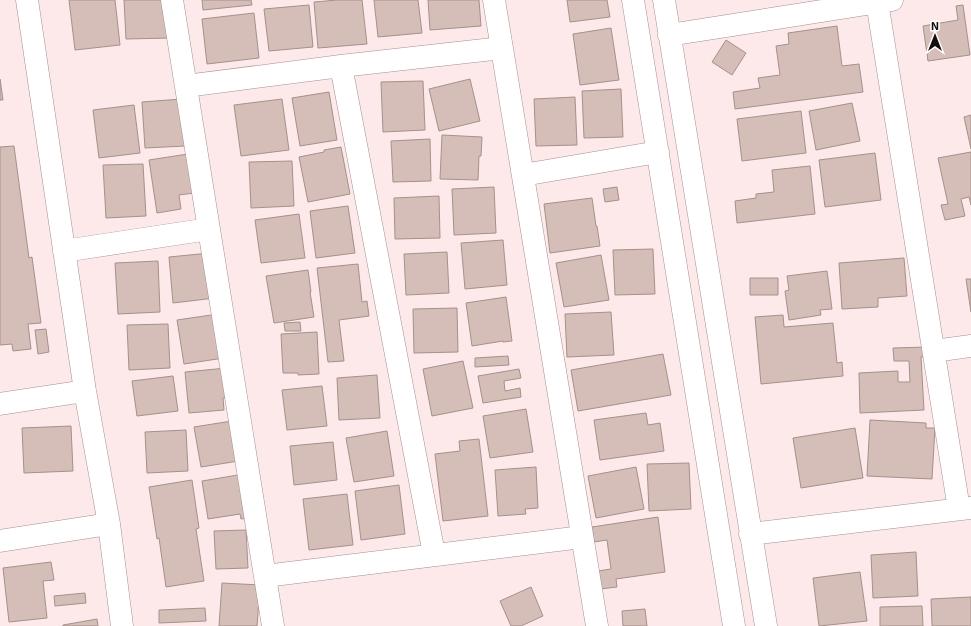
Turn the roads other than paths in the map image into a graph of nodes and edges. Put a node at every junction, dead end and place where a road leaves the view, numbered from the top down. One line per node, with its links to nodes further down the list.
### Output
1 (27, 0): 14 (street)
2 (172, 0): 10 (street)
3 (494, 0): 8 (street)
4 (633, 0): 11 (street)
5 (664, 0): 7 (street)
6 (884, 1): 7 (street); 16 (street)
7 (670, 35): 21 (street)
8 (502, 48): 9 (street); 12 (street)
9 (341, 66): 10 (street); 24 (street)
10 (186, 86): 13 (street)
11 (658, 152): 12 (street); 29 (street)
12 (523, 175): 22 (street)
13 (209, 229): 14 (street); 25 (street)
14 (64, 251): 17 (street)
15 (971, 346): 16 (street)
16 (934, 351): 19 (street)
17 (85, 391): 18 (street); 20 (street)
18 (0, 404)
19 (965, 508): 21 (street)
20 (109, 524): 23 (street); 26 (street)
21 (750, 534): 30 (street)
22 (582, 536): 24 (street); 28 (street)
23 (0, 541)
24 (434, 554): 25 (street)
25 (265, 576): 27 (street)
26 (122, 626)
27 (273, 626)
28 (597, 626)
29 (734, 626)
30 (766, 626)

